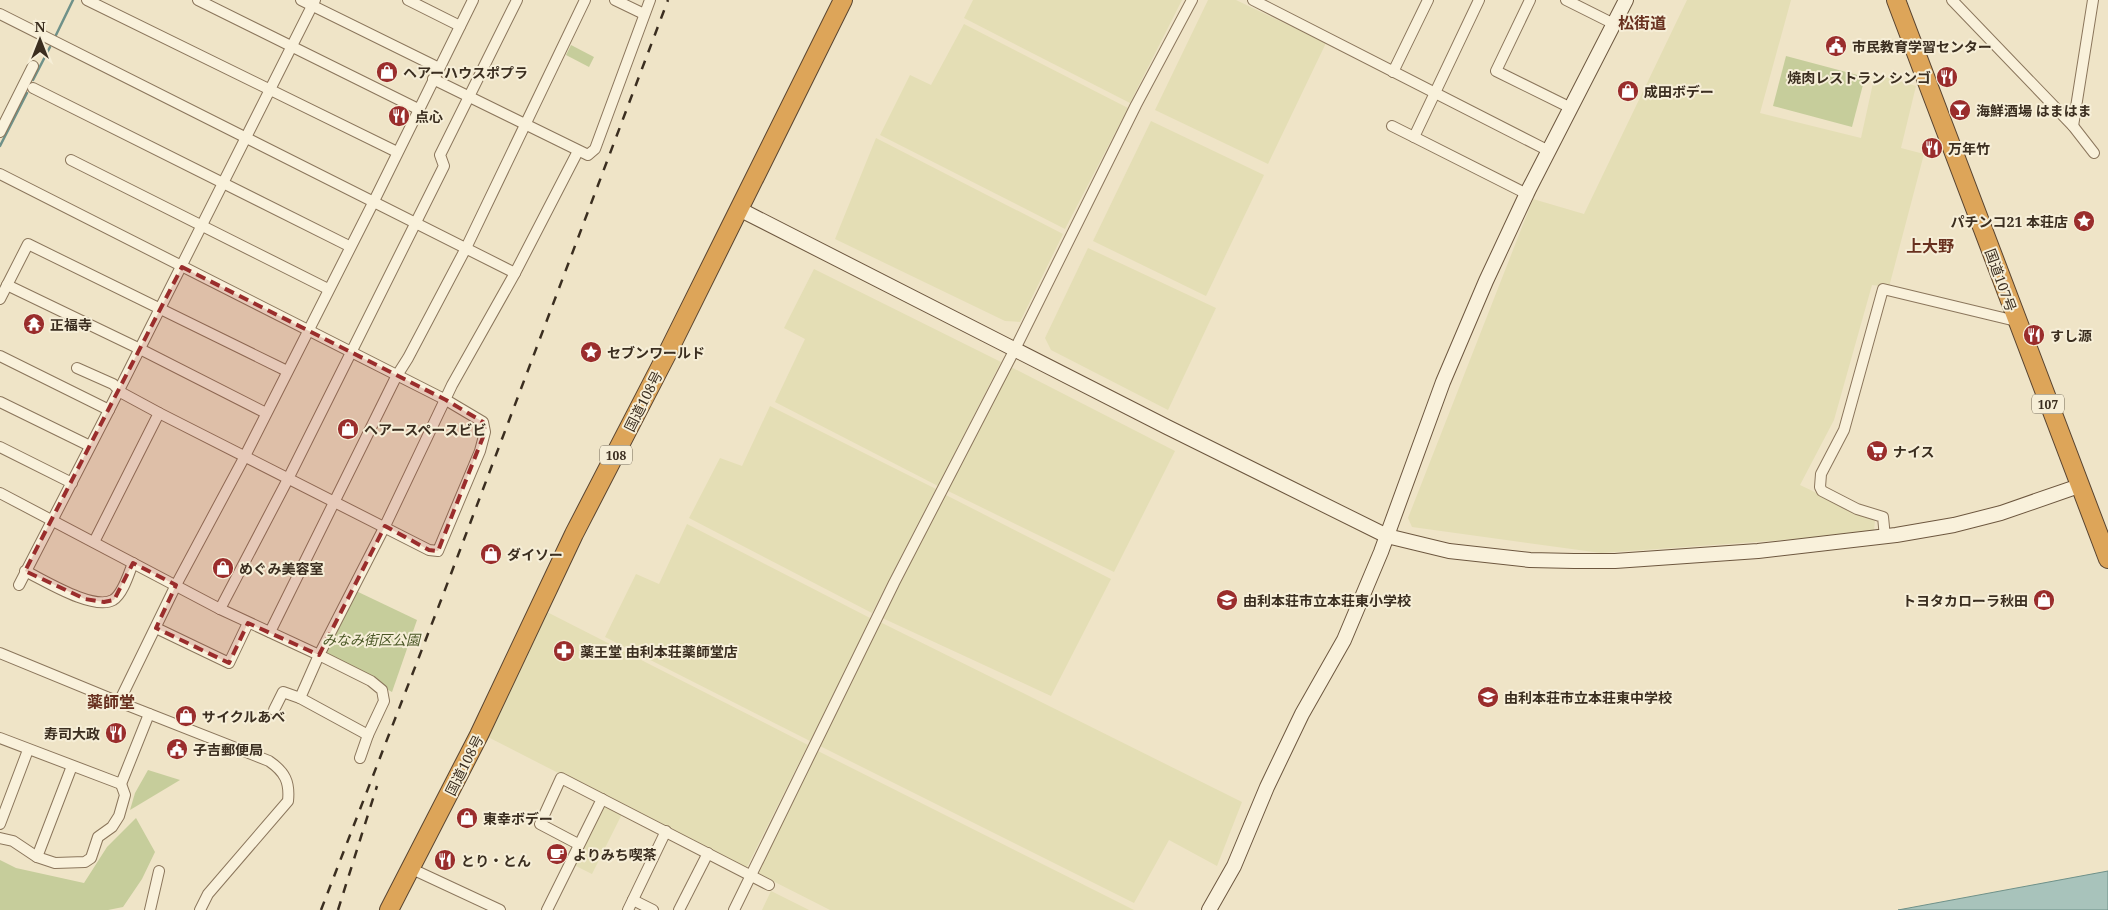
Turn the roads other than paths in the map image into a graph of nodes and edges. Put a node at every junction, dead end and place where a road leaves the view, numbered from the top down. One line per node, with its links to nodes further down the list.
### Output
1 (87, 0): 33 (street)
2 (198, 0): 27 (street)
3 (301, 0): 21 (street)
4 (408, 0): 26 (street)
5 (473, 0): 26 (street)
6 (517, 0): 35 (street)
7 (585, 0): 38 (street)
8 (615, 0): 24 (street)
9 (650, 0): 24 (street)
10 (843, 0): 53 (highway, 国道108号 / 108)
11 (1192, 0): 67 (street)
12 (1253, 0): 22 (street)
13 (1428, 0): 30 (street)
14 (1479, 0): 34 (street)
15 (1530, 0): 36 (street)
16 (1566, 0): 25 (street)
17 (1626, 0): 25 (street)
18 (1896, 0): 64 (highway, 国道107号 / 107)
19 (1952, 0): 40 (street)
20 (2093, 0): 40 (street)
21 (314, 3): 27 (street); 29 (street)
22 (1270, 4): 30 (street)
23 (0, 14): 43 (street)
24 (644, 14): 44 (street)
25 (1614, 24): 36 (street)
26 (460, 26): 29 (street)
27 (291, 46): 33 (street); 37 (street)
28 (33, 66): 41 (street)
29 (439, 68): 31 (street)
30 (1393, 72): 34 (street)
31 (434, 79): 35 (street); 37 (street)
32 (33, 88): 50 (street)
33 (271, 88): 43 (street); 46 (street)
34 (1434, 93): 42 (street); 45 (street)
35 (469, 97): 38 (street); 54 (street)
36 (1571, 108): 45 (street)
37 (418, 109): 46 (street)
38 (525, 125): 44 (street); 57 (street)
39 (1392, 126): 42 (street)
40 (2073, 126): 47 (street)
41 (0, 132)
42 (1414, 137): 51 (street)
43 (246, 138): 50 (street); 52 (street)
44 (578, 151): 59 (street)
45 (1549, 151): 51 (street)
46 (398, 152): 52 (street)
47 (2094, 153)
48 (71, 160): 55 (street)
49 (0, 174): 58 (street)
50 (223, 182): 55 (street); 56 (street)
51 (1527, 194): 89 (street)
52 (374, 201): 54 (street); 56 (street)
53 (739, 209): 67 (street); 120 (highway, 国道108号 / 108)
54 (414, 224): 57 (street); 68 (street)
55 (201, 225): 58 (street); 61 (street)
56 (349, 246): 61 (street)
57 (466, 248): 59 (street); 72 (street)
58 (182, 267): 63 (street); 65 (street)
59 (516, 273): 74 (street)
60 (8, 284): 62 (street); 63 (street); 66 (street)
61 (328, 289): 65 (street)
62 (0, 299)
63 (160, 308): 66 (street); 71 (street)
64 (2016, 321): 84 (highway, 国道107号 / 107); 90 (street)
65 (308, 329): 68 (street); 71 (street)
66 (140, 349): 73 (street); 78 (street)
67 (1015, 349): 89 (street); 122 (street)
68 (351, 352): 72 (street); 82 (street)
69 (0, 356): 76 (street)
70 (77, 368): 73 (street)
71 (288, 371): 78 (street)
72 (396, 377): 74 (street); 86 (street)
73 (119, 390): 76 (street); 77 (street)
74 (446, 400): 88 (street); 88 (street)
75 (0, 402): 79 (street)
76 (110, 410): 79 (street)
77 (159, 413): 81 (street); 91 (street)
78 (266, 413): 81 (street)
79 (90, 446): 83 (street)
80 (0, 447): 83 (street)
81 (245, 456): 82 (street); 96 (street)
82 (288, 479): 86 (street); 97 (street)
83 (72, 483): 87 (street)
84 (2079, 486): 90 (street); 92 (highway, 国道107号 / 107)
85 (0, 493): 87 (street)
86 (335, 501): 88 (street); 100 (street)
87 (53, 520): 91 (street); 94 (street)
88 (385, 526): 102 (street)
89 (1387, 536): 90 (street); 134 (street)
90 (1885, 537)
91 (94, 542): 93 (street)
92 (2108, 559)
93 (134, 563): 94 (street); 96 (street)
94 (25, 571): 95 (street)
95 (19, 585)
96 (176, 585): 97 (street); 99 (street)
97 (220, 609): 98 (street)
98 (248, 622): 99 (street); 100 (street)
99 (156, 628): 104 (street)
100 (270, 632): 102 (street)
101 (0, 653): 104 (street)
102 (319, 655): 103 (street); 107 (street)
103 (300, 698): 105 (street); 107 (street)
104 (119, 702): 106 (street)
105 (274, 710)
106 (149, 714): 112 (street); 126 (street)
107 (368, 735): 110 (street)
108 (0, 738): 109 (street)
109 (28, 750): 111 (street); 114 (street)
110 (360, 758)
111 (72, 766): 112 (street); 119 (street)
112 (121, 784): 119 (street)
113 (602, 799): 115 (street); 117 (street); 117 (street)
114 (0, 824)
115 (666, 831): 118 (street); 124 (street)
116 (0, 838): 119 (street)
117 (578, 844): 129 (street)
118 (708, 853): 122 (street); 132 (street)
119 (36, 857)
120 (412, 868): 127 (highway, 国道108号 / 108); 128 (street)
121 (159, 871): 125 (street)
122 (751, 875): 123 (street); 133 (street)
123 (769, 885)
124 (633, 900): 130 (street); 131 (street)
125 (150, 910)
126 (200, 910)
127 (389, 910)
128 (500, 910)
129 (547, 910)
130 (628, 910)
131 (652, 910)
132 (679, 910)
133 (734, 910)
134 (1209, 910)

